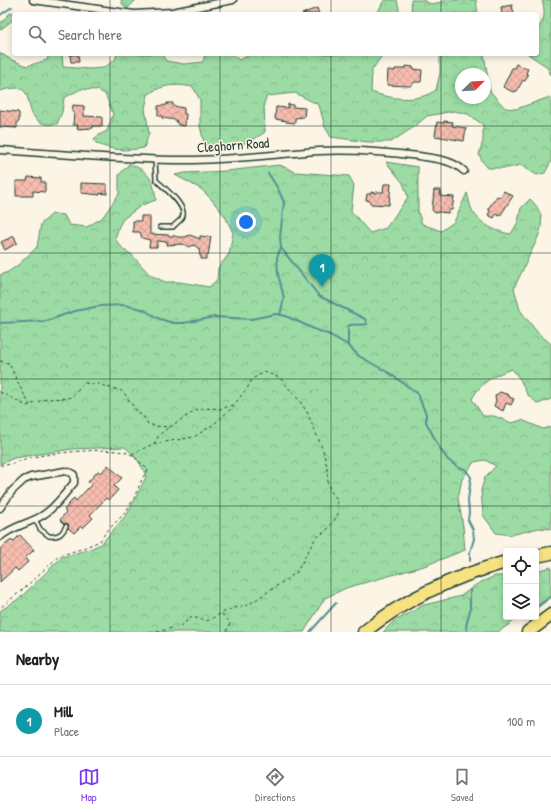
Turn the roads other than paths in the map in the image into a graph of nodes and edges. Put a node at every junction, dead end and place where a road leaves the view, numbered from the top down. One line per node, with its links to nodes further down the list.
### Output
1 (33, 0): 3 (street)
2 (233, 0): 4 (street)
3 (120, 12)
4 (172, 12)
5 (0, 150): 6 (street, Cleghorn Road)
6 (155, 159): 7 (street, Cleghorn Road); 8 (lane)
7 (464, 171)
8 (160, 227)
9 (0, 508): 10 (street)
10 (35, 520): 11 (lane); 12 (street)
11 (66, 526)
12 (0, 537)
13 (551, 553): 14 (highway)
14 (539, 555)
15 (503, 563): 17 (highway)
16 (551, 615): 18 (highway)
17 (364, 632)
18 (528, 632)

